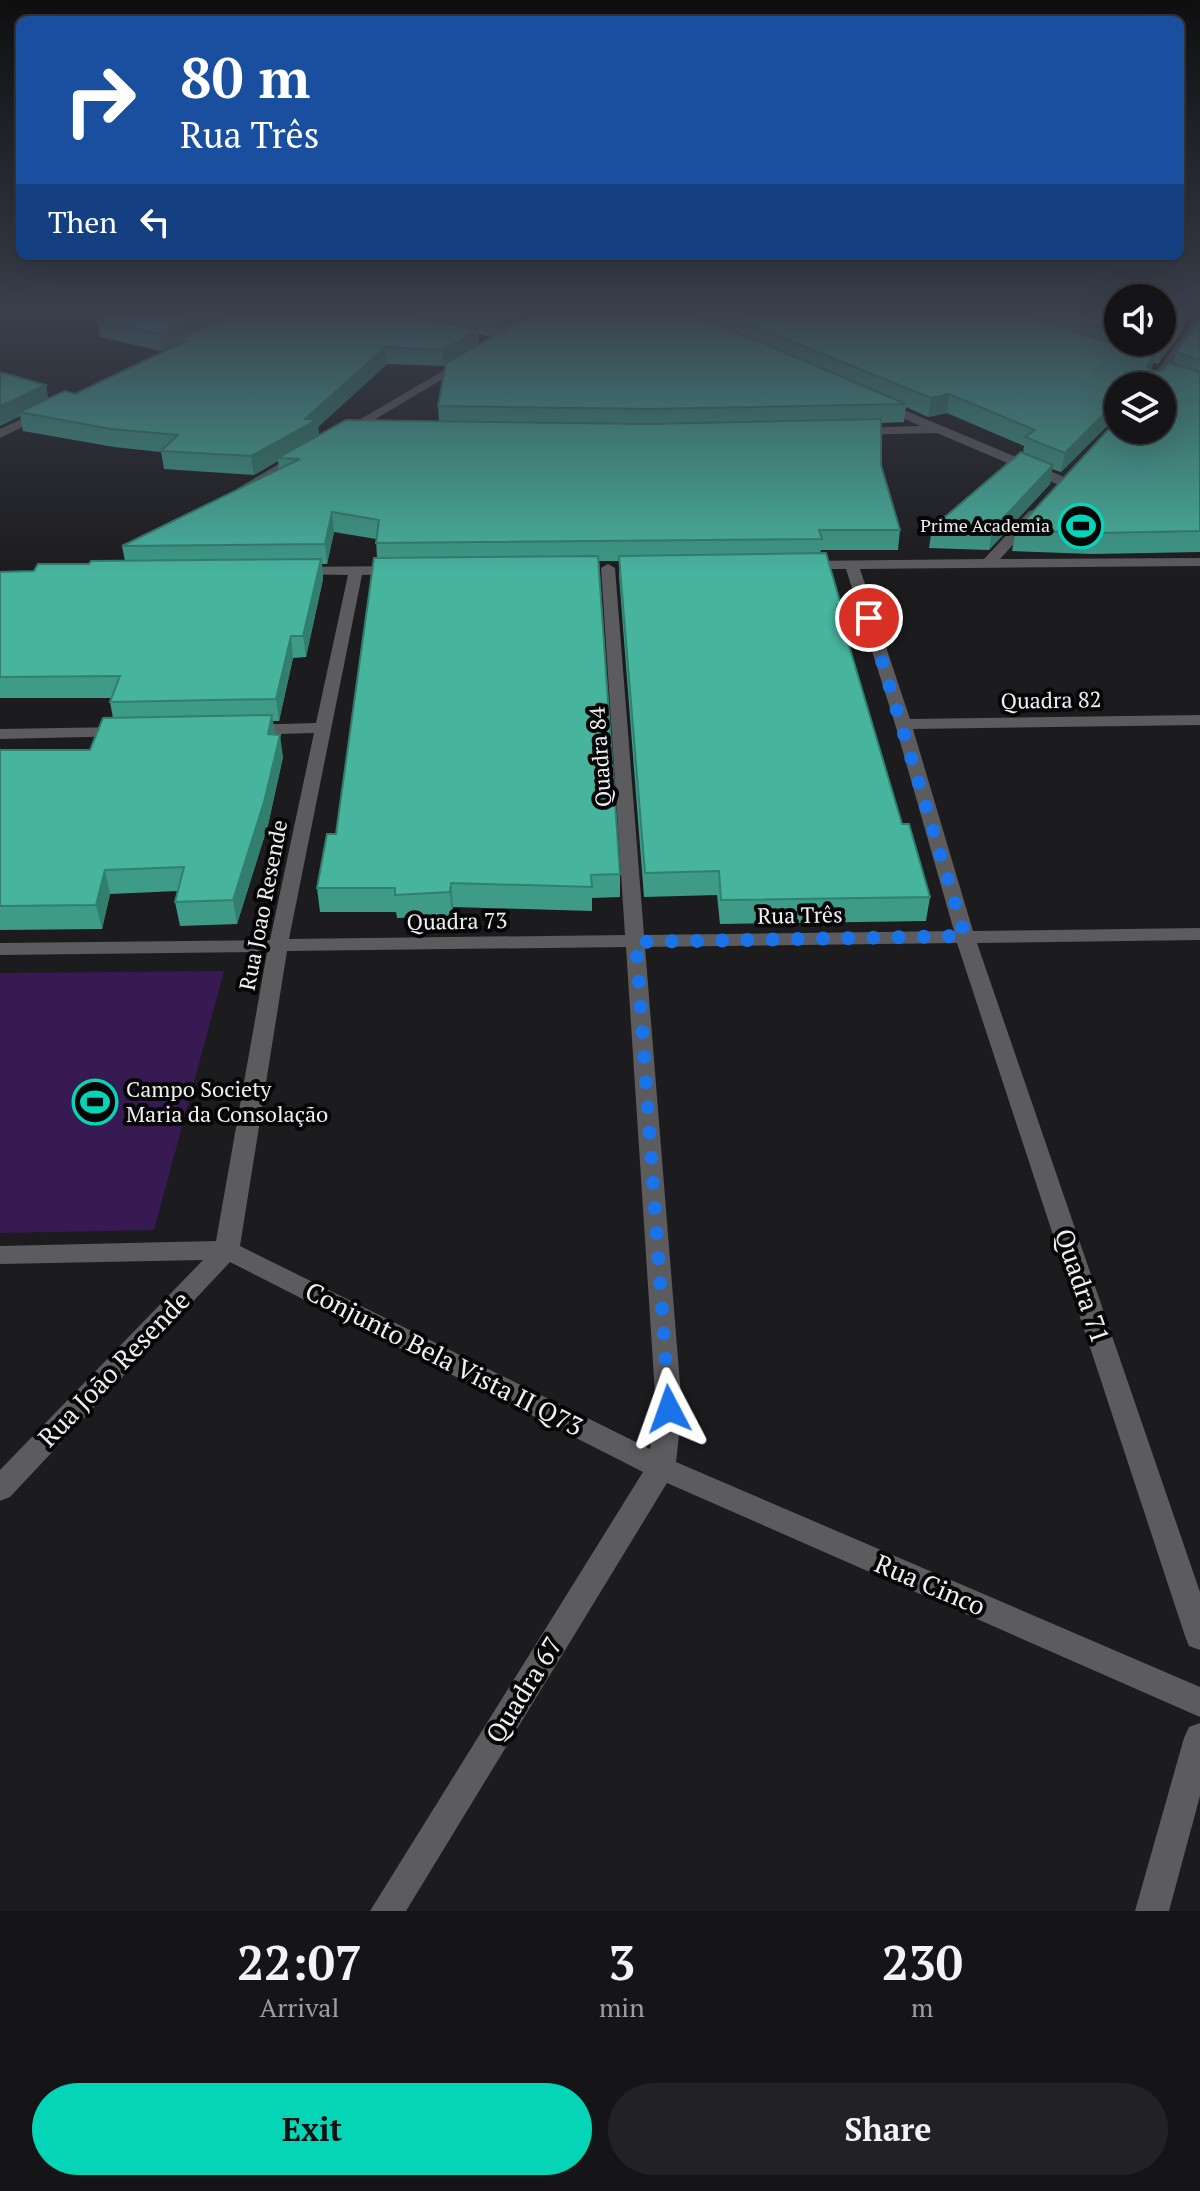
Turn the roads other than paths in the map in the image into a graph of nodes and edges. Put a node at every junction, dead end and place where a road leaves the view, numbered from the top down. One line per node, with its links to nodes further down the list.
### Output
1 (404, 397): 4 (street)
2 (867, 398): 5 (street)
3 (51, 410): 8 (street)
4 (350, 429): 6 (street); 9 (street)
5 (939, 429): 7 (street); 13 (street)
6 (381, 430)
7 (835, 433)
8 (0, 434)
9 (336, 436)
10 (310, 452): 11 (street)
11 (229, 497)
12 (1200, 562): 13 (street)
13 (988, 564): 14 (street)
14 (852, 565): 15 (street); 21 (street, Quadra 71)
15 (791, 566)
16 (608, 568): 28 (street, Quadra 84)
17 (419, 570): 19 (street)
18 (279, 571): 19 (street)
19 (356, 571): 22 (street, Rua Joao Resende)
20 (1200, 720): 21 (street, Quadra 82)
21 (903, 724): 27 (street, Quadra 71)
22 (323, 728): 23 (street); 29 (street, Rua Joao Resende)
23 (231, 730)
24 (139, 732): 25 (street)
25 (0, 734)
26 (1200, 934): 27 (street, Rua Três)
27 (965, 936): 28 (street, Rua Três); 35 (street, Quadra 71)
28 (636, 942): 29 (street, Quadra 73); 33 (street, Quadra 84)
29 (278, 947): 30 (street, Quadra 73); 31 (street, Rua Joao Resende)
30 (0, 949)
31 (227, 1250): 32 (street); 33 (street, Conjunto Bela Vista II Q73); 34 (street, Rua João Resende)
32 (0, 1255)
33 (661, 1468): 36 (street, Rua Cinco); 38 (street, Quadra 67)
34 (0, 1489)
35 (1200, 1636)
36 (1200, 1702)
37 (1200, 1738): 39 (street)
38 (387, 1911)
39 (1152, 1911)

